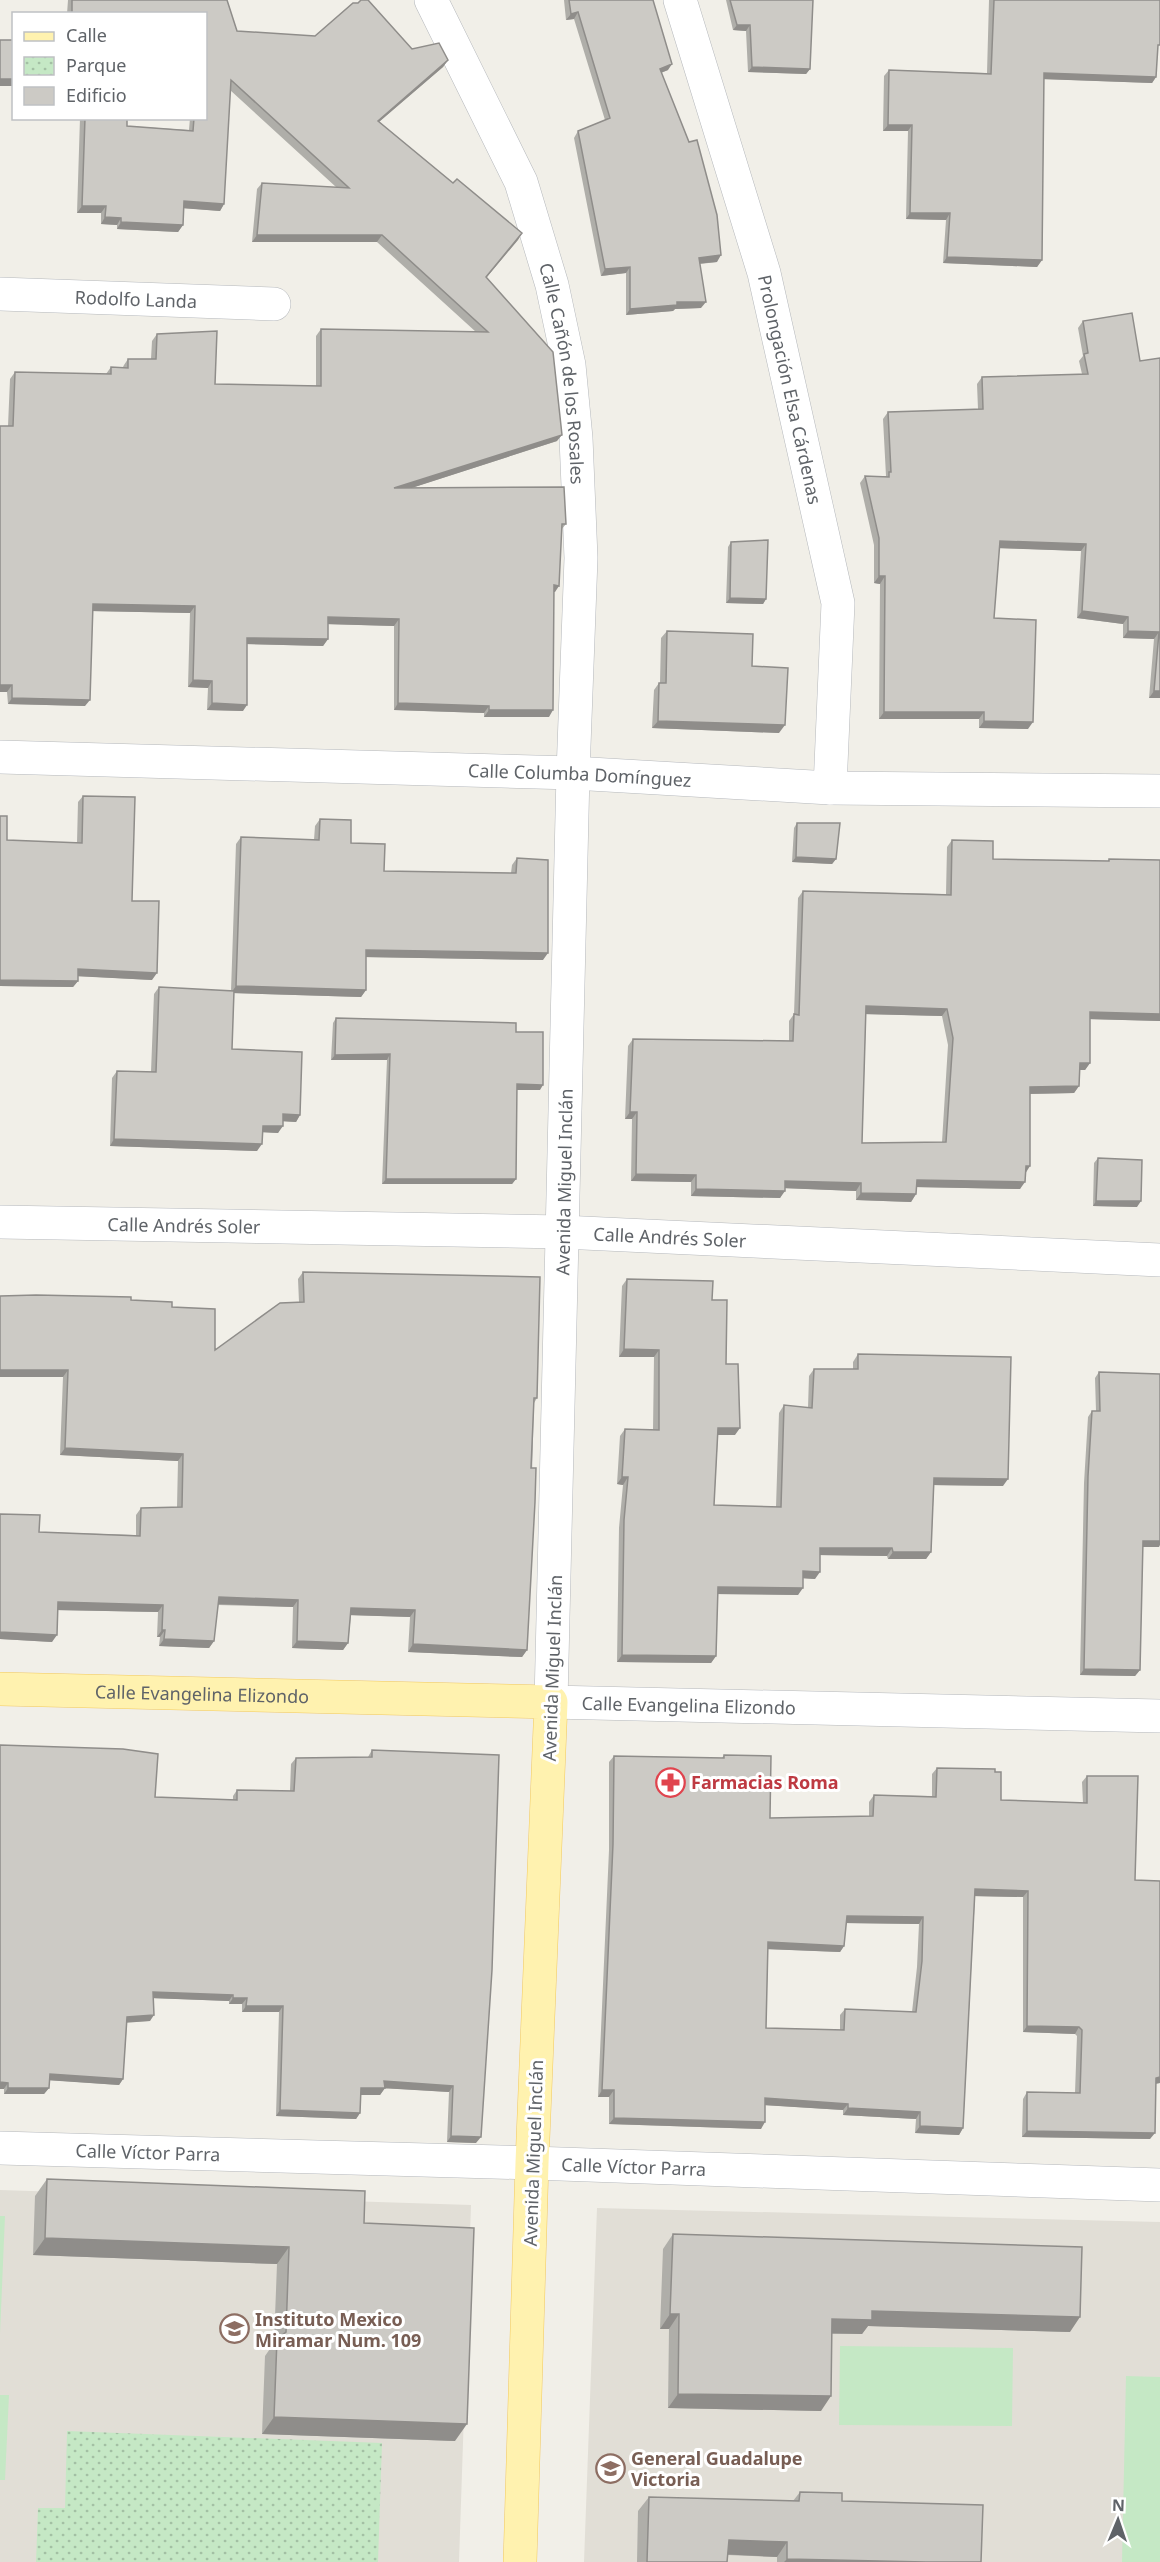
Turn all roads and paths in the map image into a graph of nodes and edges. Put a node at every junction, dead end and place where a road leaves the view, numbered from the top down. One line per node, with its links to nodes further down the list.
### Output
1 (431, 0): 6 (street, Calle Cañón de los Rosales)
2 (680, 0): 7 (street, Prolongación Elsa Cárdenas)
3 (0, 294): 4 (street, Rodolfo Landa)
4 (274, 304)
5 (0, 758): 6 (street, Calle Columba Domínguez)
6 (573, 773): 7 (street, Calle Columba Domínguez); 10 (street, Avenida Miguel Inclán)
7 (830, 788): 8 (street, Calle Columba Domínguez)
8 (1160, 791)
9 (0, 1222): 10 (street, Calle Andrés Soler)
10 (562, 1232): 11 (street, Calle Andrés Soler); 13 (street, Avenida Miguel Inclán)
11 (1160, 1260)
12 (0, 1689): 13 (main road, Calle Evangelina Elizondo)
13 (551, 1702): 14 (street, Calle Evangelina Elizondo); 16 (main road, Avenida Miguel Inclán)
14 (1160, 1716)
15 (0, 2148): 16 (street, Calle Víctor Parra)
16 (532, 2163): 17 (street, Calle Víctor Parra); 18 (main road, Avenida Miguel Inclán)
17 (1160, 2185)
18 (520, 2562)

